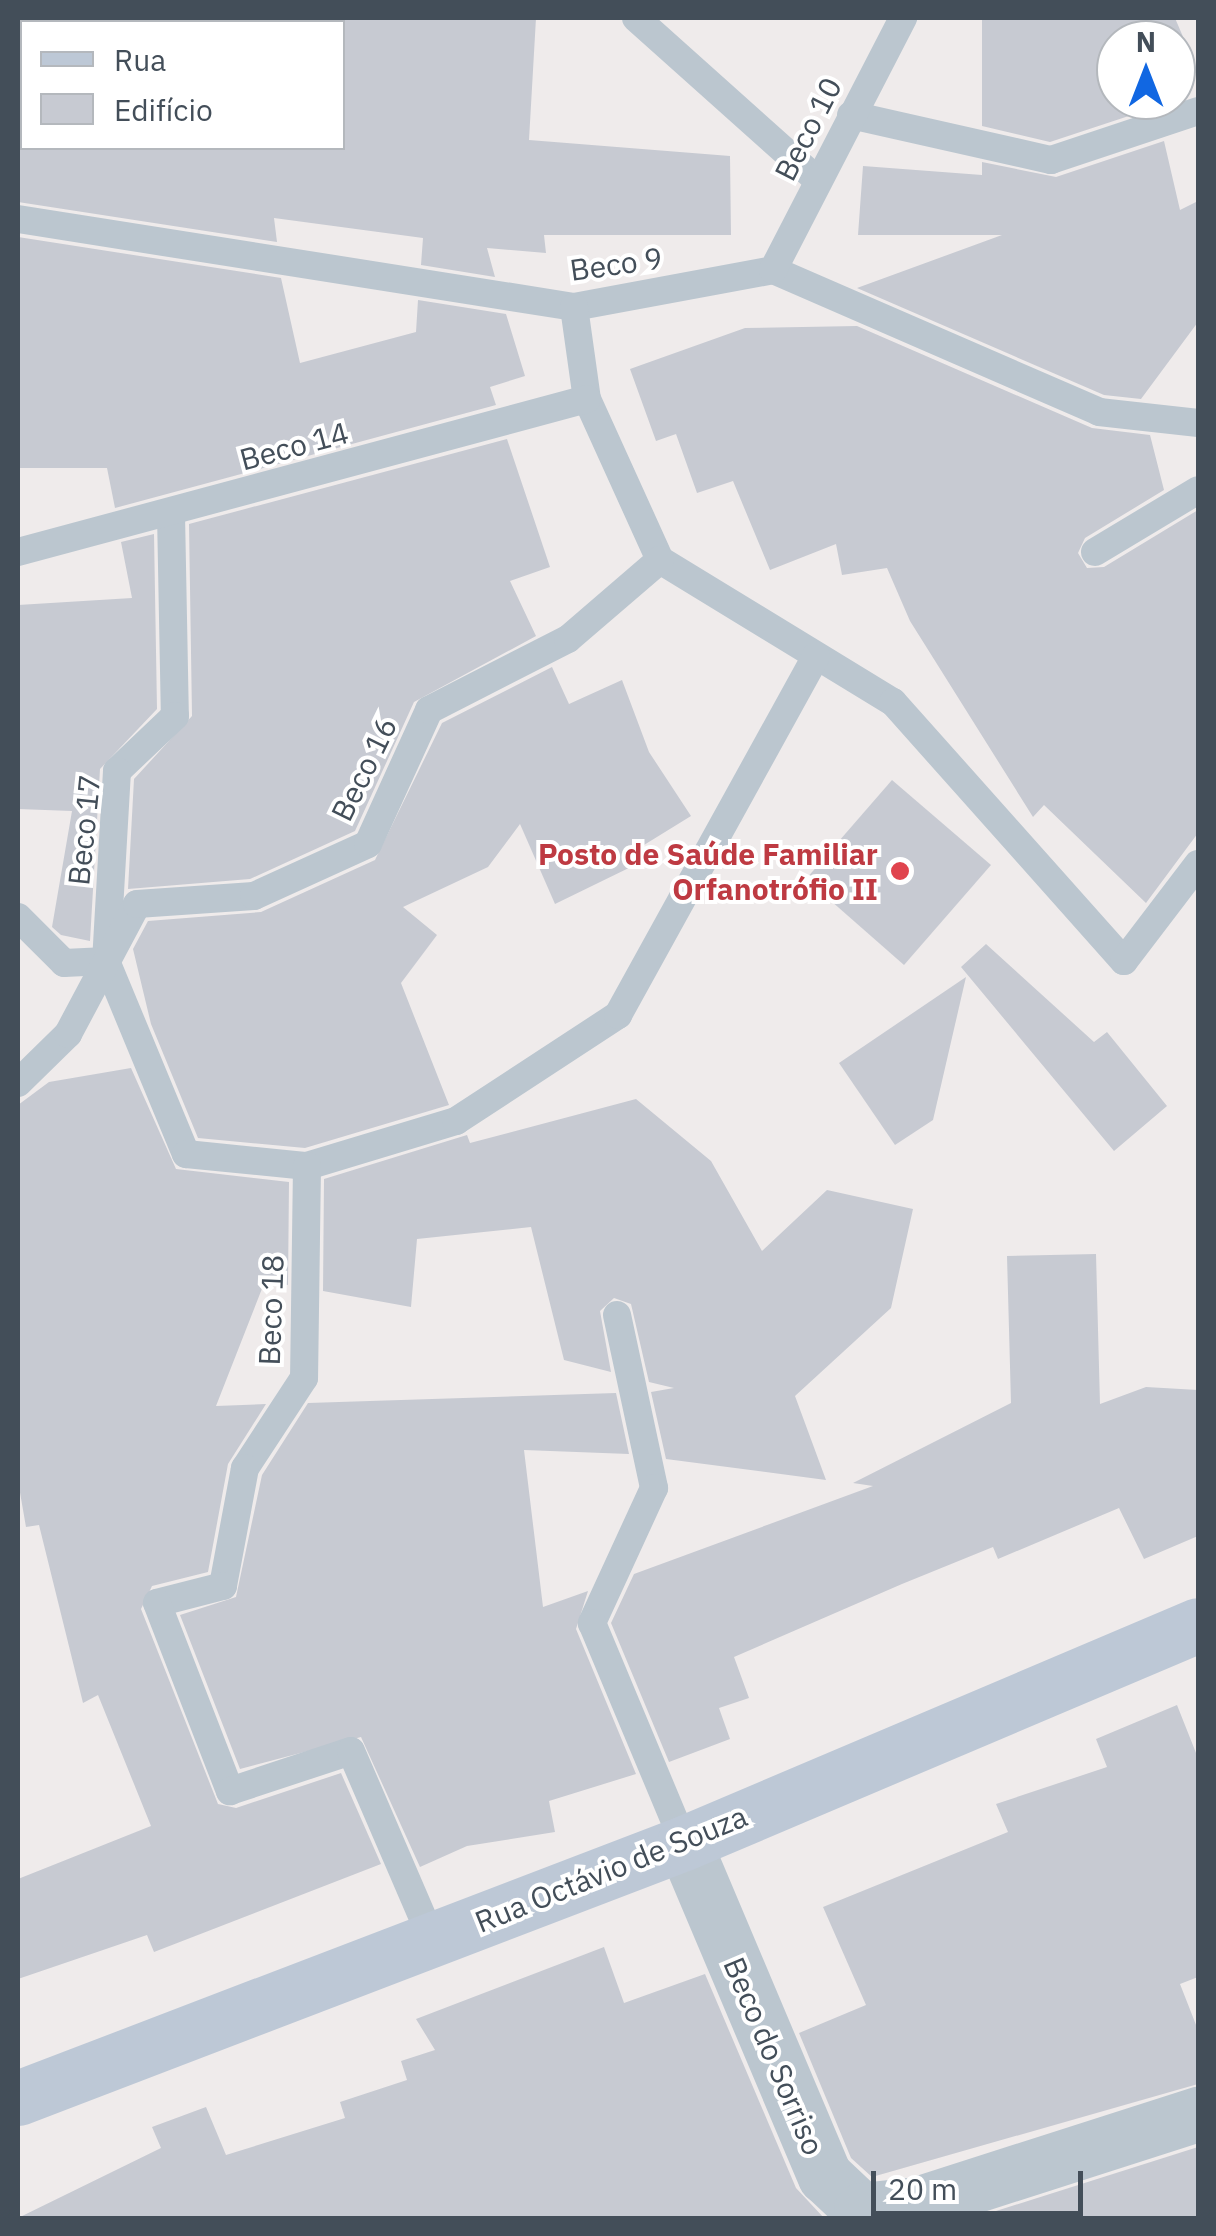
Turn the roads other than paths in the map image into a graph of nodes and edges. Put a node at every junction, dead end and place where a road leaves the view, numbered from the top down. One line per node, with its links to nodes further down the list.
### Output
1 (636, 18): 5 (lane)
2 (904, 18): 4 (lane, Beco 10)
3 (1198, 110): 4 (lane)
4 (851, 115): 5 (lane, Beco 10)
5 (818, 181): 7 (lane, Beco 10)
6 (18, 219): 8 (lane, Beco 9)
7 (773, 270): 8 (lane, Beco 9); 10 (lane)
8 (574, 307): 9 (lane)
9 (588, 399): 12 (lane, Beco 14); 15 (lane)
10 (1198, 422)
11 (1198, 490): 14 (lane)
12 (170, 514): 13 (lane, Beco 14); 19 (lane, Beco 17)
13 (18, 552)
14 (1096, 552)
15 (660, 560): 16 (lane); 19 (lane, Beco 16)
16 (816, 656): 17 (lane); 21 (lane)
17 (1198, 864)
18 (18, 918): 19 (lane)
19 (106, 961): 20 (lane, Beco 17); 21 (lane)
20 (18, 1083)
21 (307, 1166): 25 (lane, Beco 18)
22 (617, 1315): 24 (lane)
23 (1198, 1625): 24 (street, Rua Octávio de Souza)
24 (684, 1843): 25 (street, Rua Octávio de Souza); 27 (street, Beco do Sorriso)
25 (432, 1940): 26 (street, Rua Octávio de Souza)
26 (18, 2098)
27 (1198, 2114)

